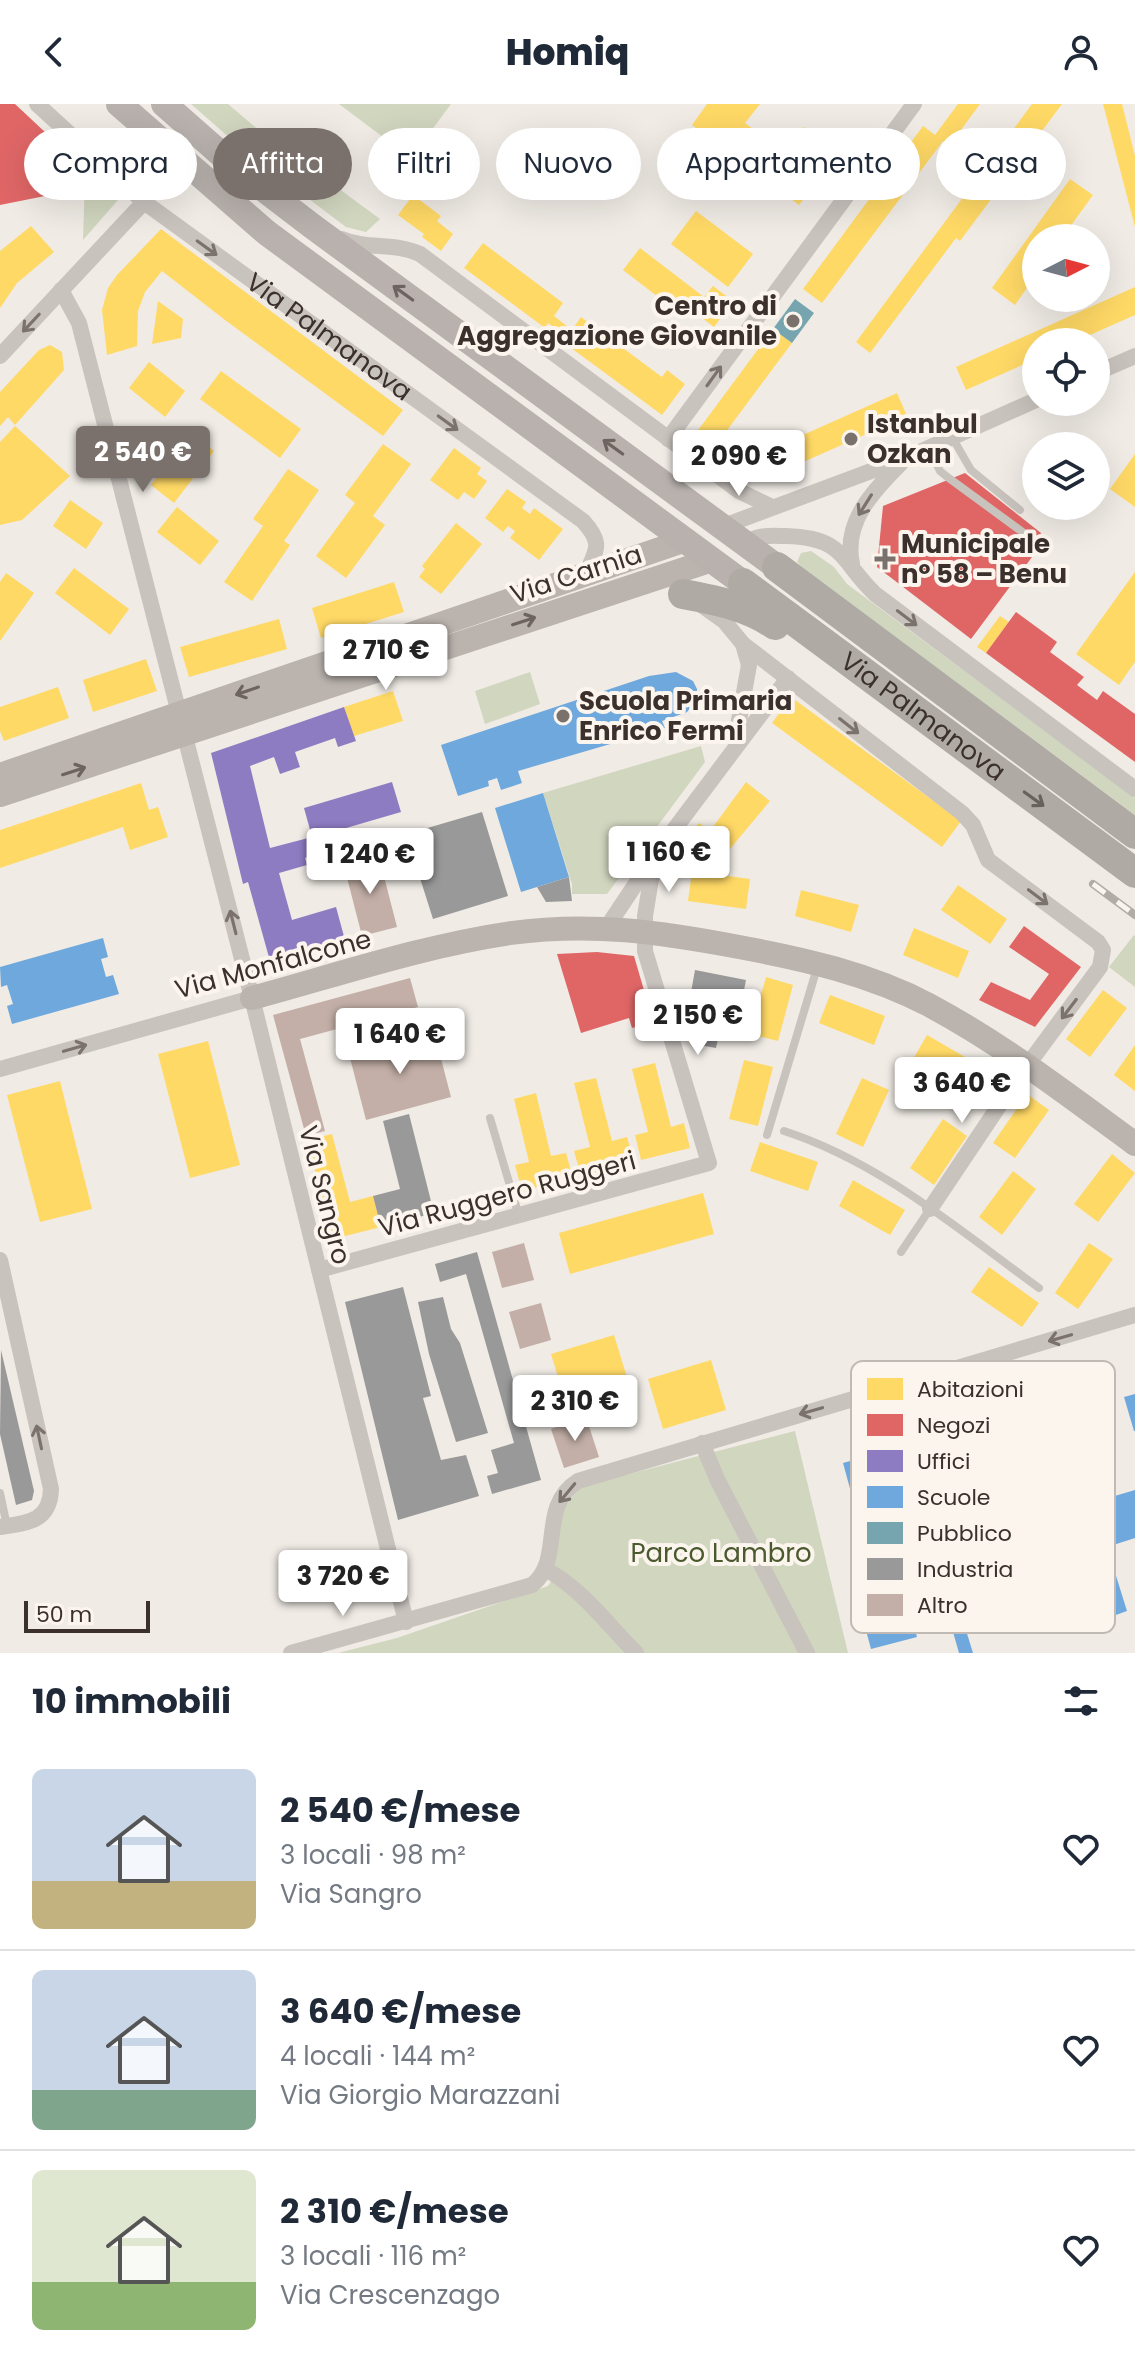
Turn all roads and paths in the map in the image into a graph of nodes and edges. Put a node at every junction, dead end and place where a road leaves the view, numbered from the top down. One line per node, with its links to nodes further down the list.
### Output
1 (37, 104): 5 (street, Via Palmanova)
2 (119, 104): 19 (main road, Via Palmanova)
3 (164, 104): 6 (main road, Via Palmanova)
4 (914, 104): 13 (street, one-way to 4)
5 (144, 202): 7 (street); 25 (street, Via Palmanova, one-way to 25)
6 (312, 226): 13 (street, Via Palmanova); 18 (main road, Via Palmanova, one-way to 6)
7 (61, 290): 8 (street, one-way to 8); 32 (street, Via Sangro)
8 (0, 356)
9 (1135, 356): 10 (street)
10 (1110, 367)
11 (1022, 406): 12 (street)
12 (952, 437): 14 (street); 17 (lane)
13 (668, 439): 16 (street, Via Palmanova)
14 (929, 447): 15 (street); 21 (lane)
15 (906, 458): 16 (street); 23 (street, one-way to 23)
16 (772, 507): 18 (street)
17 (1020, 510)
18 (721, 527): 19 (main road); 20 (main road, Via Palmanova)
19 (686, 540): 22 (main road, Via Palmanova); 25 (street, Via Carnia)
20 (745, 544): 22 (main road); 23 (street); 24 (main road, Via Palmanova)
21 (1030, 551)
22 (712, 560): 26 (main road, Via Palmanova); 28 (street, Via Carnia)
23 (852, 564): 35 (street, one-way to 35)
24 (777, 567): 37 (highway, Via Palmanova)
25 (586, 574): 32 (street, Via Carnia, one-way to 32)
26 (743, 583): 31 (highway, Via Palmanova)
27 (683, 594): 28 (street); 29 (street); 31 (highway)
28 (574, 604): 32 (street, Via Carnia, one-way to 28)
29 (743, 644): 30 (street, Via Palmanova); 33 (street)
30 (788, 678): 33 (street); 44 (street, Via Palmanova, one-way to 44)
31 (903, 703): 39 (highway, Via Palmanova, one-way to 39)
32 (181, 724): 34 (street, Via Carnia); 36 (street, Via Carnia, one-way to 32); 43 (street, Via Sangro, one-way to 32)
33 (734, 746): 38 (street)
34 (0, 775)
35 (1135, 789)
36 (0, 795)
37 (1135, 834)
38 (655, 855): 40 (street); 41 (street)
39 (1135, 873)
40 (607, 927): 41 (street, Via Monfalcone); 43 (street, Via Monfalcone)
41 (644, 930): 42 (street, Via Monfalcone); 51 (street, Via Ruggero Ruggeri)
42 (819, 964): 44 (street, Via Monfalcone); 48 (lane)
43 (252, 998): 45 (street, Via Monfalcone, one-way to 43); 54 (street, Via Sangro)
44 (1027, 1065): 49 (street, Via Monfalcone); 50 (street)
45 (0, 1069)
46 (490, 1118): 51 (lane)
47 (784, 1131): 50 (lane)
48 (767, 1135)
49 (1135, 1144)
50 (930, 1209): 52 (lane); 55 (lane)
51 (519, 1216): 54 (street, Via Ruggero Ruggeri)
52 (901, 1252)
53 (0, 1260): 61 (street, one-way to 53)
54 (319, 1270): 63 (street, Via Sangro)
55 (1039, 1288)
56 (1135, 1315): 57 (street, one-way to 57)
57 (979, 1361)
58 (851, 1399): 59 (street, one-way to 59)
59 (702, 1443): 62 (street, one-way to 62); 66 (street)
60 (0, 1493): 61 (lane)
61 (3, 1527)
62 (545, 1569): 63 (street); 65 (street)
63 (406, 1622): 64 (street)
64 (291, 1653)
65 (636, 1653)
66 (807, 1653)

